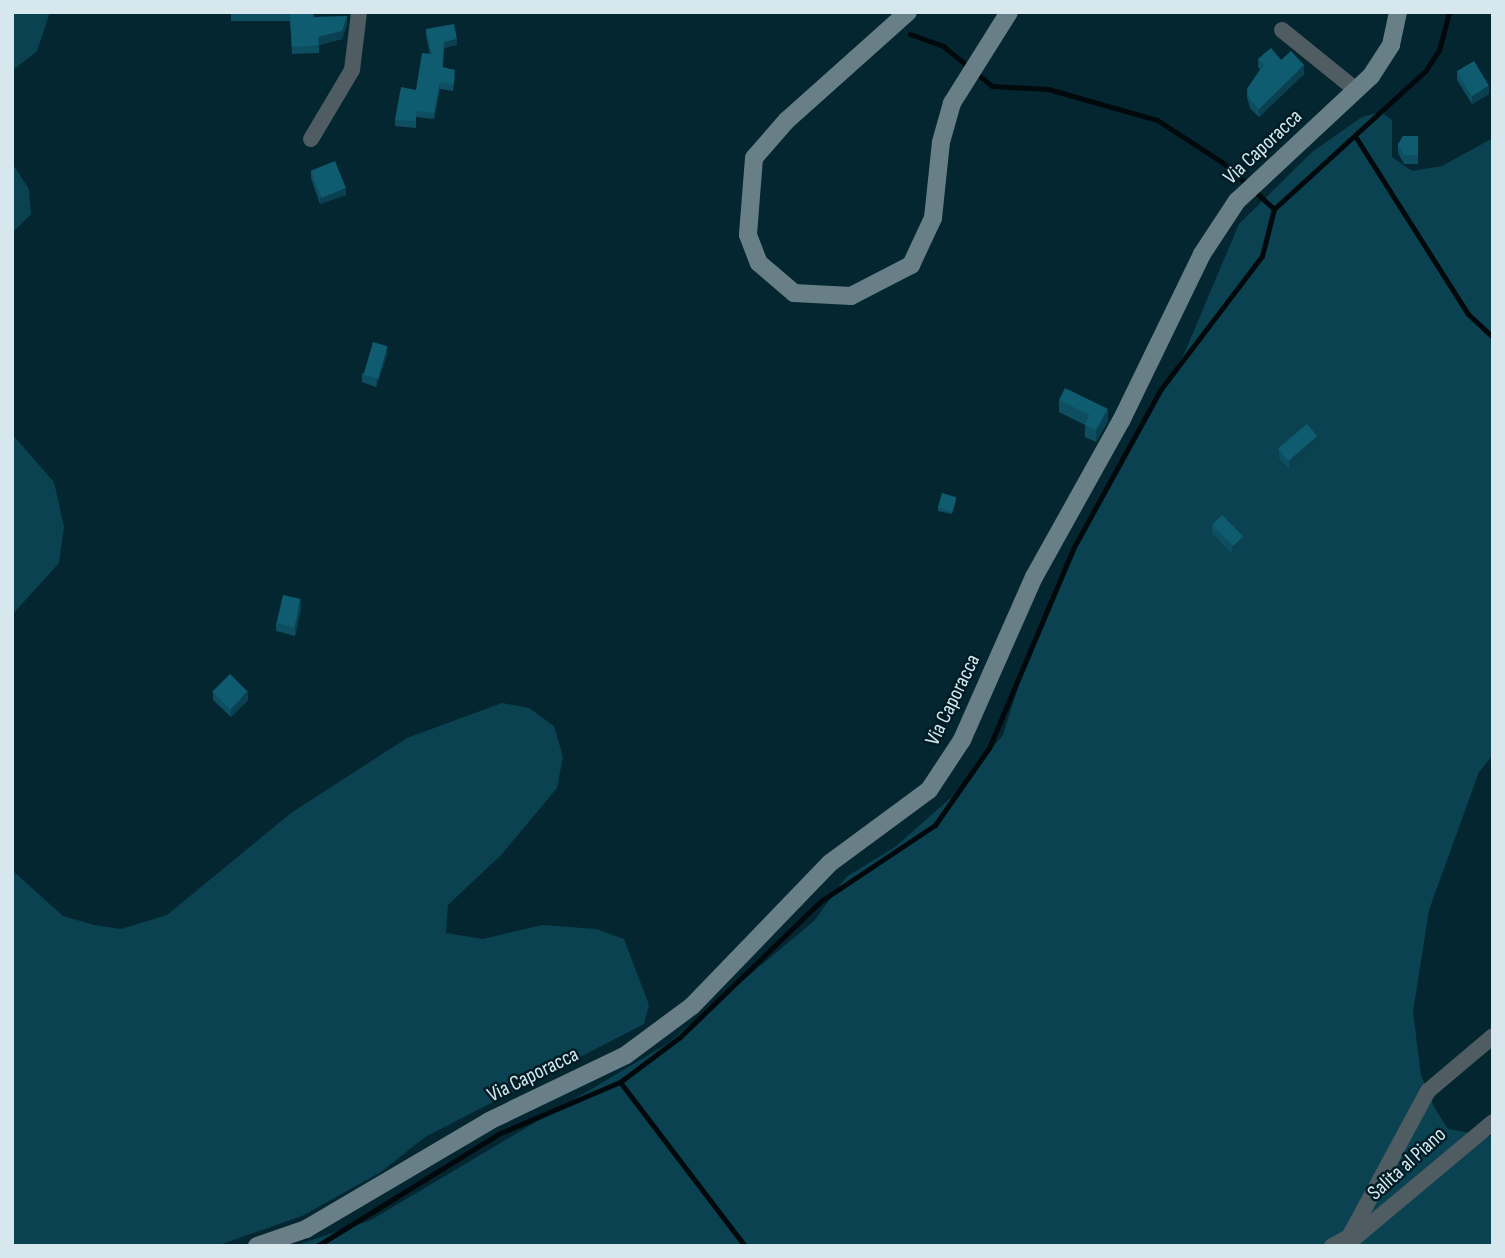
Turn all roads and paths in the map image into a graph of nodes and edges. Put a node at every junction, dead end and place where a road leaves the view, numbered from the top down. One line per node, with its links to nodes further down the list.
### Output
1 (359, 12): 7 (street)
2 (908, 12): 3 (street)
3 (1009, 12)
4 (1398, 12): 6 (street, Via Caporacca)
5 (1282, 30): 6 (street)
6 (1356, 90): 11 (street, Via Caporacca)
7 (311, 139)
8 (1493, 1036): 10 (street)
9 (1493, 1122): 10 (street, Salita al Piano)
10 (1352, 1241): 12 (street, Salita al Piano)
11 (257, 1246)
12 (1332, 1246)

